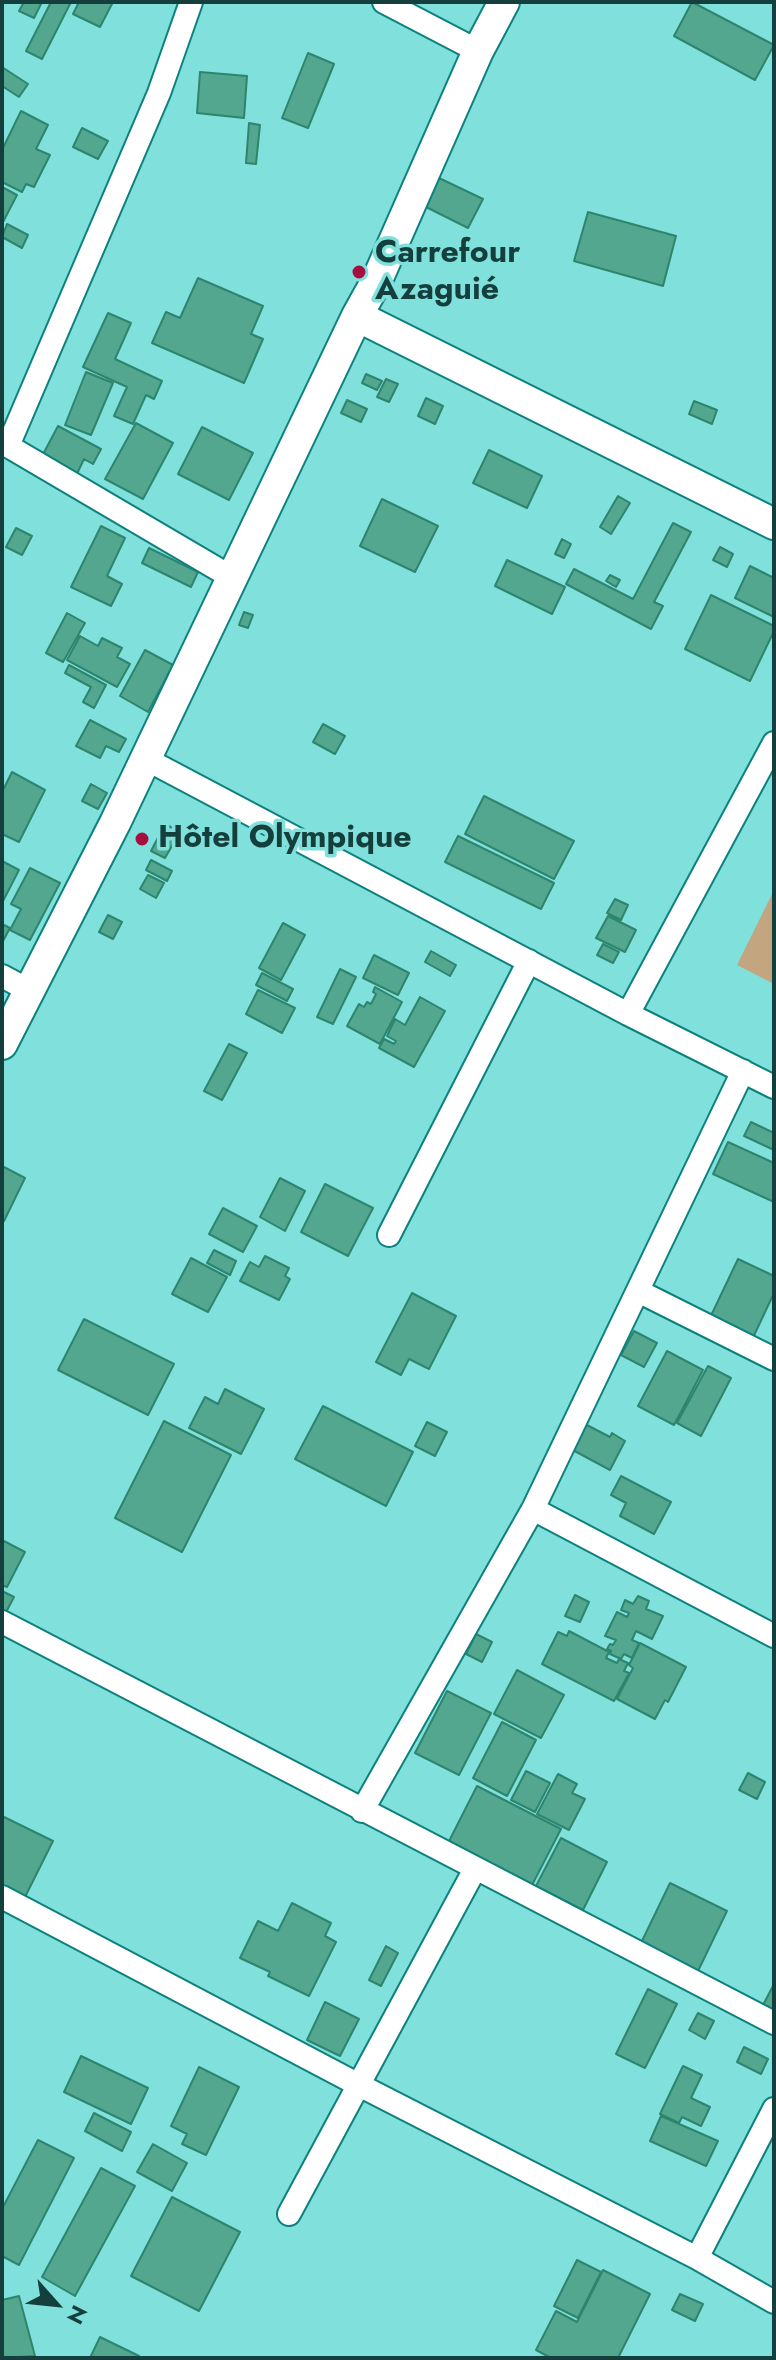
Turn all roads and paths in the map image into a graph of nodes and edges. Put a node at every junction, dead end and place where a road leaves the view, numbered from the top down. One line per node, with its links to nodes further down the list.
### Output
1 (191, 2): 6 (street)
2 (384, 2): 4 (street)
3 (504, 2): 4 (street)
4 (478, 51): 5 (street)
5 (357, 316): 7 (street); 8 (street)
6 (5, 455): 8 (street)
7 (774, 524)
8 (231, 577): 10 (street)
9 (774, 743): 14 (street)
10 (144, 758): 11 (street); 13 (street)
11 (529, 961): 14 (street); 18 (street)
12 (2, 976): 13 (street)
13 (30, 991): 15 (street)
14 (628, 1014): 16 (street)
15 (2, 1044)
16 (743, 1071): 17 (street); 19 (street)
17 (774, 1087)
18 (389, 1235)
19 (638, 1291): 20 (street); 21 (street)
20 (774, 1359)
21 (533, 1509): 23 (street); 24 (street)
22 (2, 1622): 24 (street)
23 (774, 1636)
24 (362, 1811): 25 (street)
25 (475, 1869): 27 (street); 28 (street)
26 (2, 1897): 28 (street)
27 (774, 2023)
28 (357, 2084): 30 (street); 31 (street)
29 (774, 2109): 31 (street)
30 (289, 2214)
31 (697, 2258): 32 (street)
32 (774, 2302)

